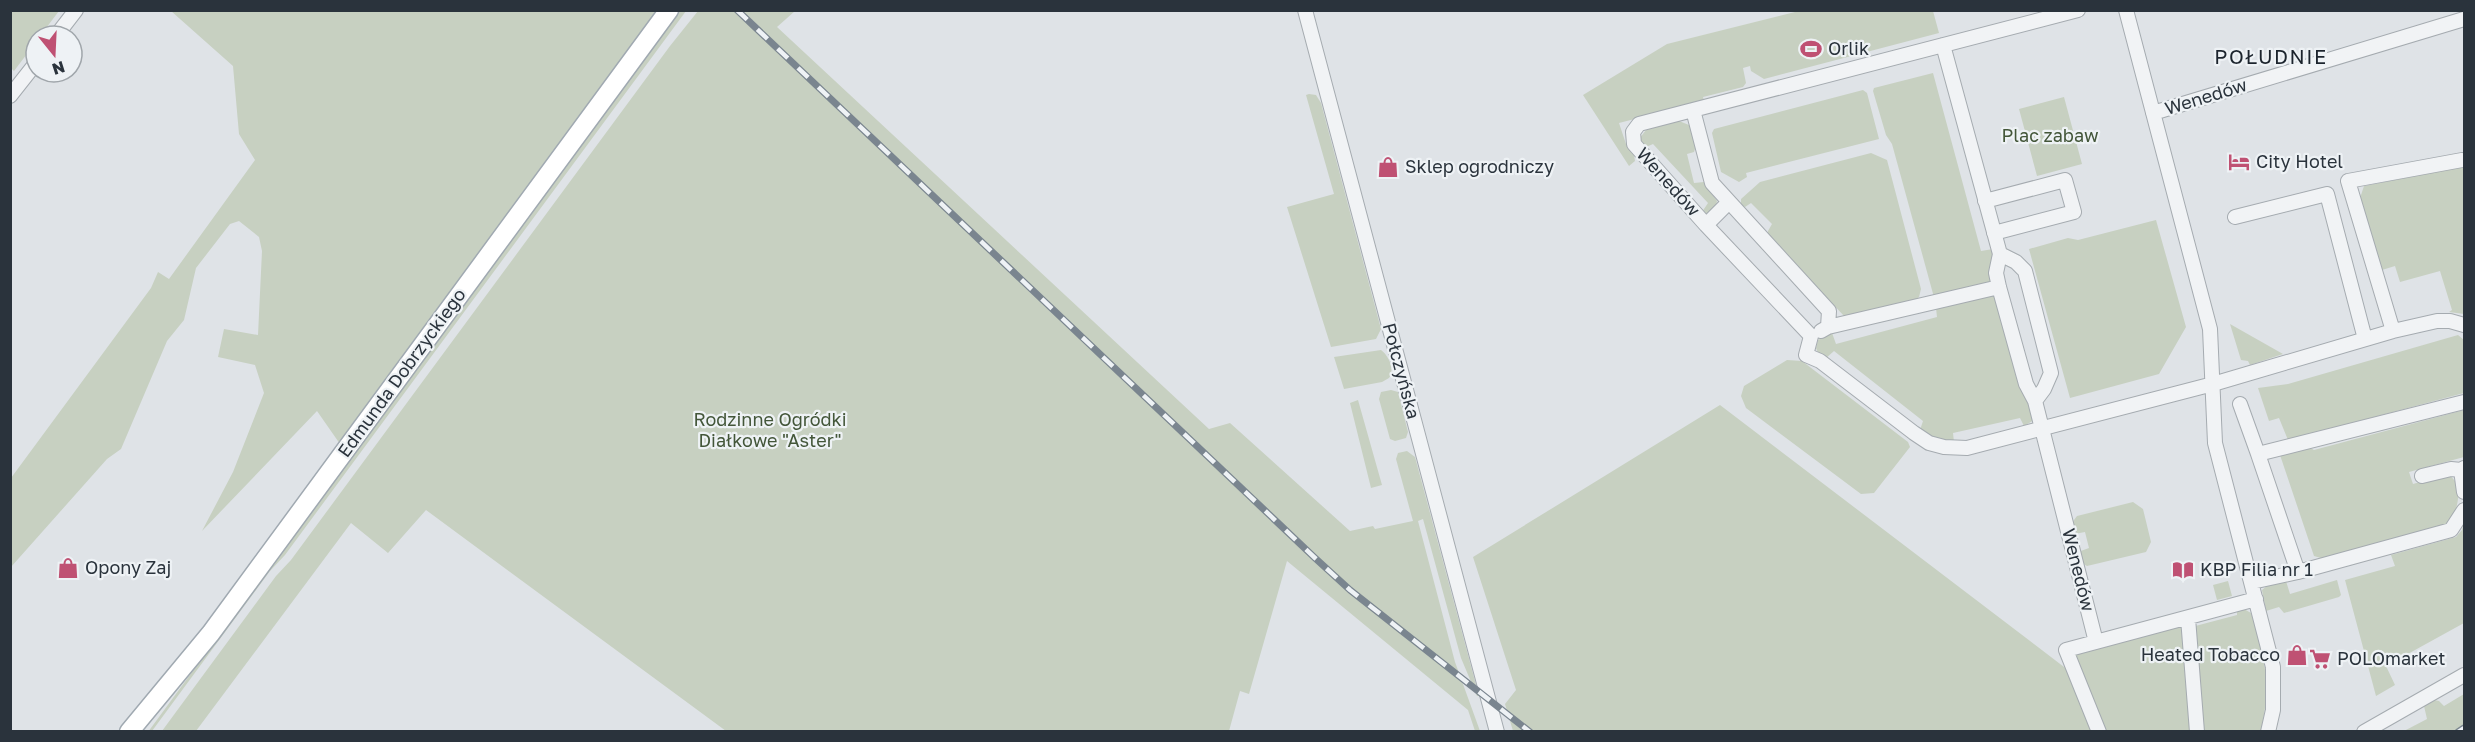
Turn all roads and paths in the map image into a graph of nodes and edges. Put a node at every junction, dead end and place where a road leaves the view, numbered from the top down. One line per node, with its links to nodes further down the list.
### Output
1 (76, 10): 7 (street)
2 (669, 10): 42 (main road, Edmunda Dobrzyckiego)
3 (1305, 10): 43 (street, Połczyńska)
4 (2078, 10): 8 (street, Wenedów)
5 (2126, 10): 12 (street, Wenedów)
6 (2464, 19): 12 (street, Wenedów)
7 (65, 24)
8 (1943, 45): 11 (street, Wenedów); 14 (street, Wenedów)
9 (24, 78): 10 (street)
10 (10, 96)
11 (1693, 111): 15 (street, Wenedów); 17 (street, Wenedów)
12 (2153, 113): 26 (street, Wenedów)
13 (2462, 160): 23 (street)
14 (1985, 201): 18 (street, Wenedów); 18 (street)
15 (1729, 202): 17 (street, Wenedów); 22 (street, Wenedów)
16 (2235, 217): 25 (street)
17 (1706, 225): 24 (street, Wenedów)
18 (1994, 233): 19 (street, Wenedów)
19 (2001, 254): 20 (street, Wenedów); 27 (street)
20 (1999, 287): 22 (street); 27 (street, Wenedów)
21 (2464, 325): 23 (street)
22 (1828, 327): 24 (street)
23 (2393, 331): 25 (street)
24 (1811, 336): 30 (street)
25 (2365, 339): 26 (street)
26 (2213, 384): 30 (street); 37 (street, Wenedów)
27 (2035, 401): 30 (street, Wenedów)
28 (2464, 402): 31 (street)
29 (2241, 404): 31 (street)
30 (2042, 429): 40 (street, Wenedów)
31 (2258, 454): 36 (street)
32 (2463, 469): 33 (street); 34 (street)
33 (2422, 476)
34 (2464, 492)
35 (2464, 510): 36 (street)
36 (2298, 572): 37 (street)
37 (2252, 582): 38 (street, Wenedów)
38 (2256, 599): 39 (street); 46 (street, Wenedów)
39 (2188, 618): 40 (street); 45 (street)
40 (2096, 642): 44 (street)
41 (2464, 675): 47 (street)
42 (129, 732)
43 (1497, 732)
44 (2099, 732)
45 (2197, 732)
46 (2268, 732)
47 (2364, 732)

